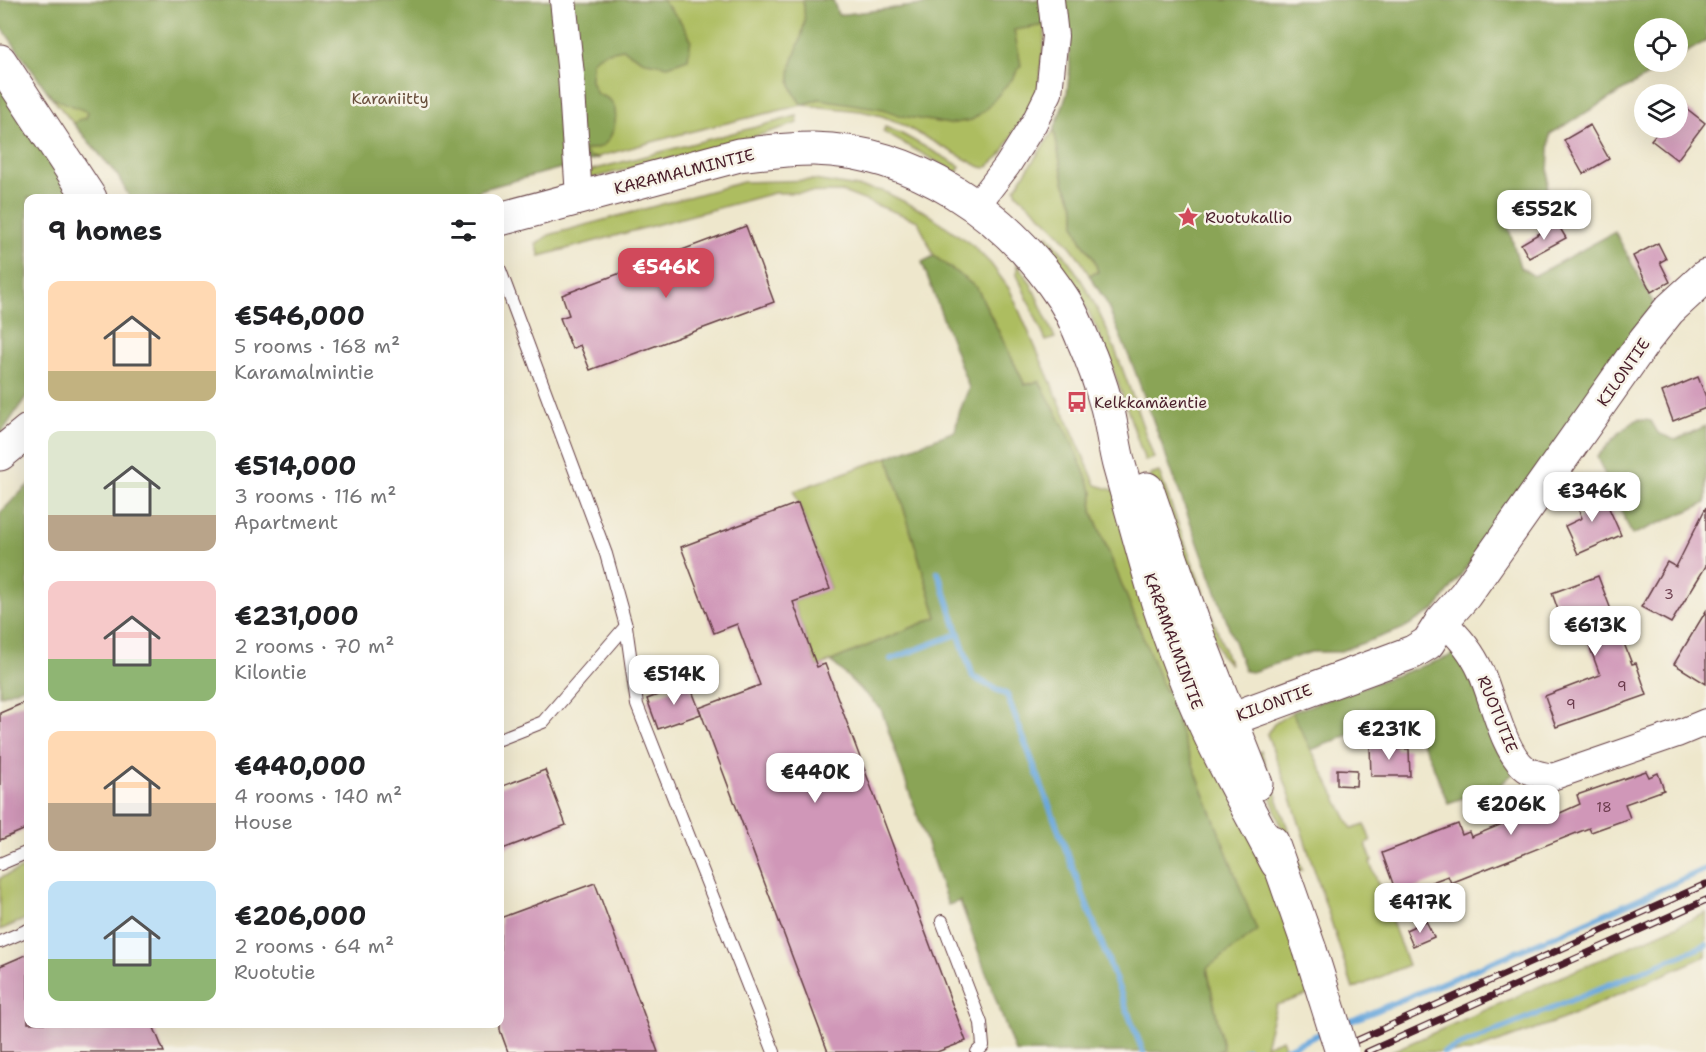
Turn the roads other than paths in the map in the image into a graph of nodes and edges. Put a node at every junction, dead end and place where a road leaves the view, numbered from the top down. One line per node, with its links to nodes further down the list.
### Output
1 (563, 0): 5 (street)
2 (1051, 0): 6 (street)
3 (0, 61): 4 (street)
4 (87, 194)
5 (579, 196): 6 (street, KARAMALMINTIE); 7 (street, KARAMALMINTIE)
6 (977, 205): 14 (street, KARAMALMINTIE)
7 (504, 218)
8 (1706, 276): 12 (street, KILONTIE)
9 (504, 281): 13 (lane)
10 (24, 434): 11 (street)
11 (0, 454)
12 (1442, 621): 14 (street, KILONTIE); 15 (street, RUOTUTIE)
13 (626, 626): 16 (lane); 22 (lane)
14 (1219, 712): 24 (street, KARAMALMINTIE, bridge)
15 (1706, 722)
16 (504, 737)
17 (24, 854): 18 (lane)
18 (0, 864)
19 (942, 921): 23 (lane)
20 (24, 932): 21 (lane)
21 (0, 942)
22 (774, 1052)
23 (977, 1052)
24 (1342, 1052)

